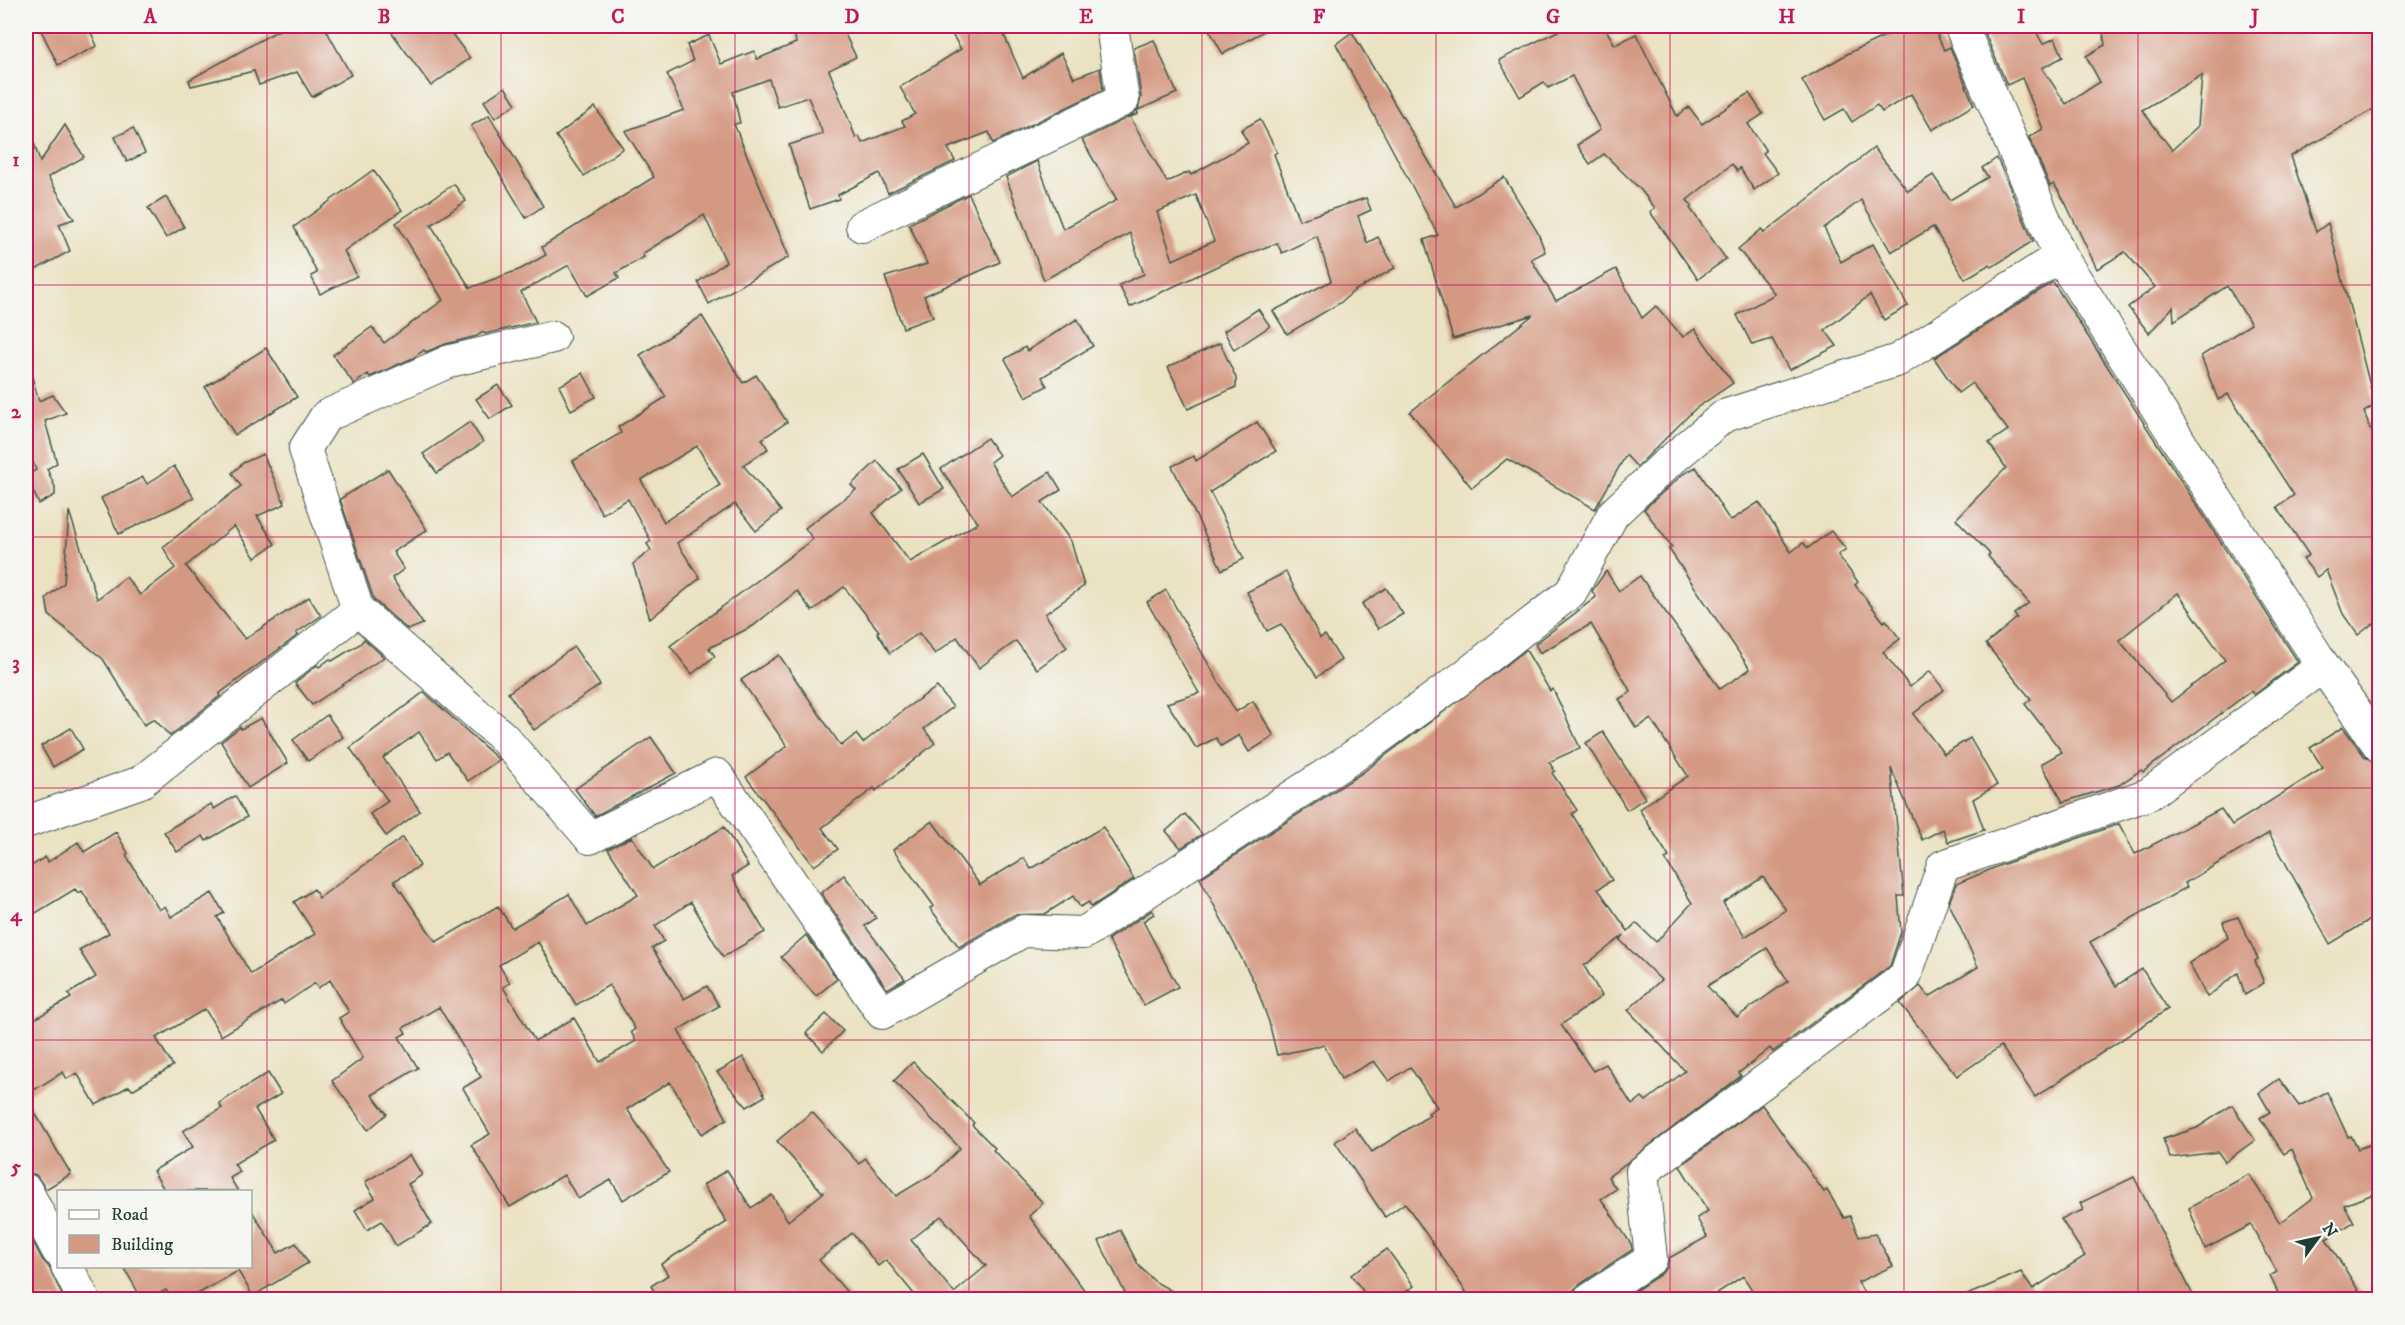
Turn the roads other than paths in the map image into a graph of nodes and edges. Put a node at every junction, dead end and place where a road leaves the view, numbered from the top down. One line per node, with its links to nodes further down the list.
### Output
1 (1112, 26): 3 (street)
2 (1961, 26): 4 (street)
3 (862, 226)
4 (2060, 255): 6 (street); 7 (street)
5 (553, 337): 6 (street)
6 (358, 610): 9 (street)
7 (2324, 666): 8 (street); 14 (street)
8 (2379, 746)
9 (26, 822)
10 (26, 1190): 11 (street)
11 (57, 1249)
12 (68, 1268): 13 (street)
13 (84, 1299)
14 (1589, 1299)

